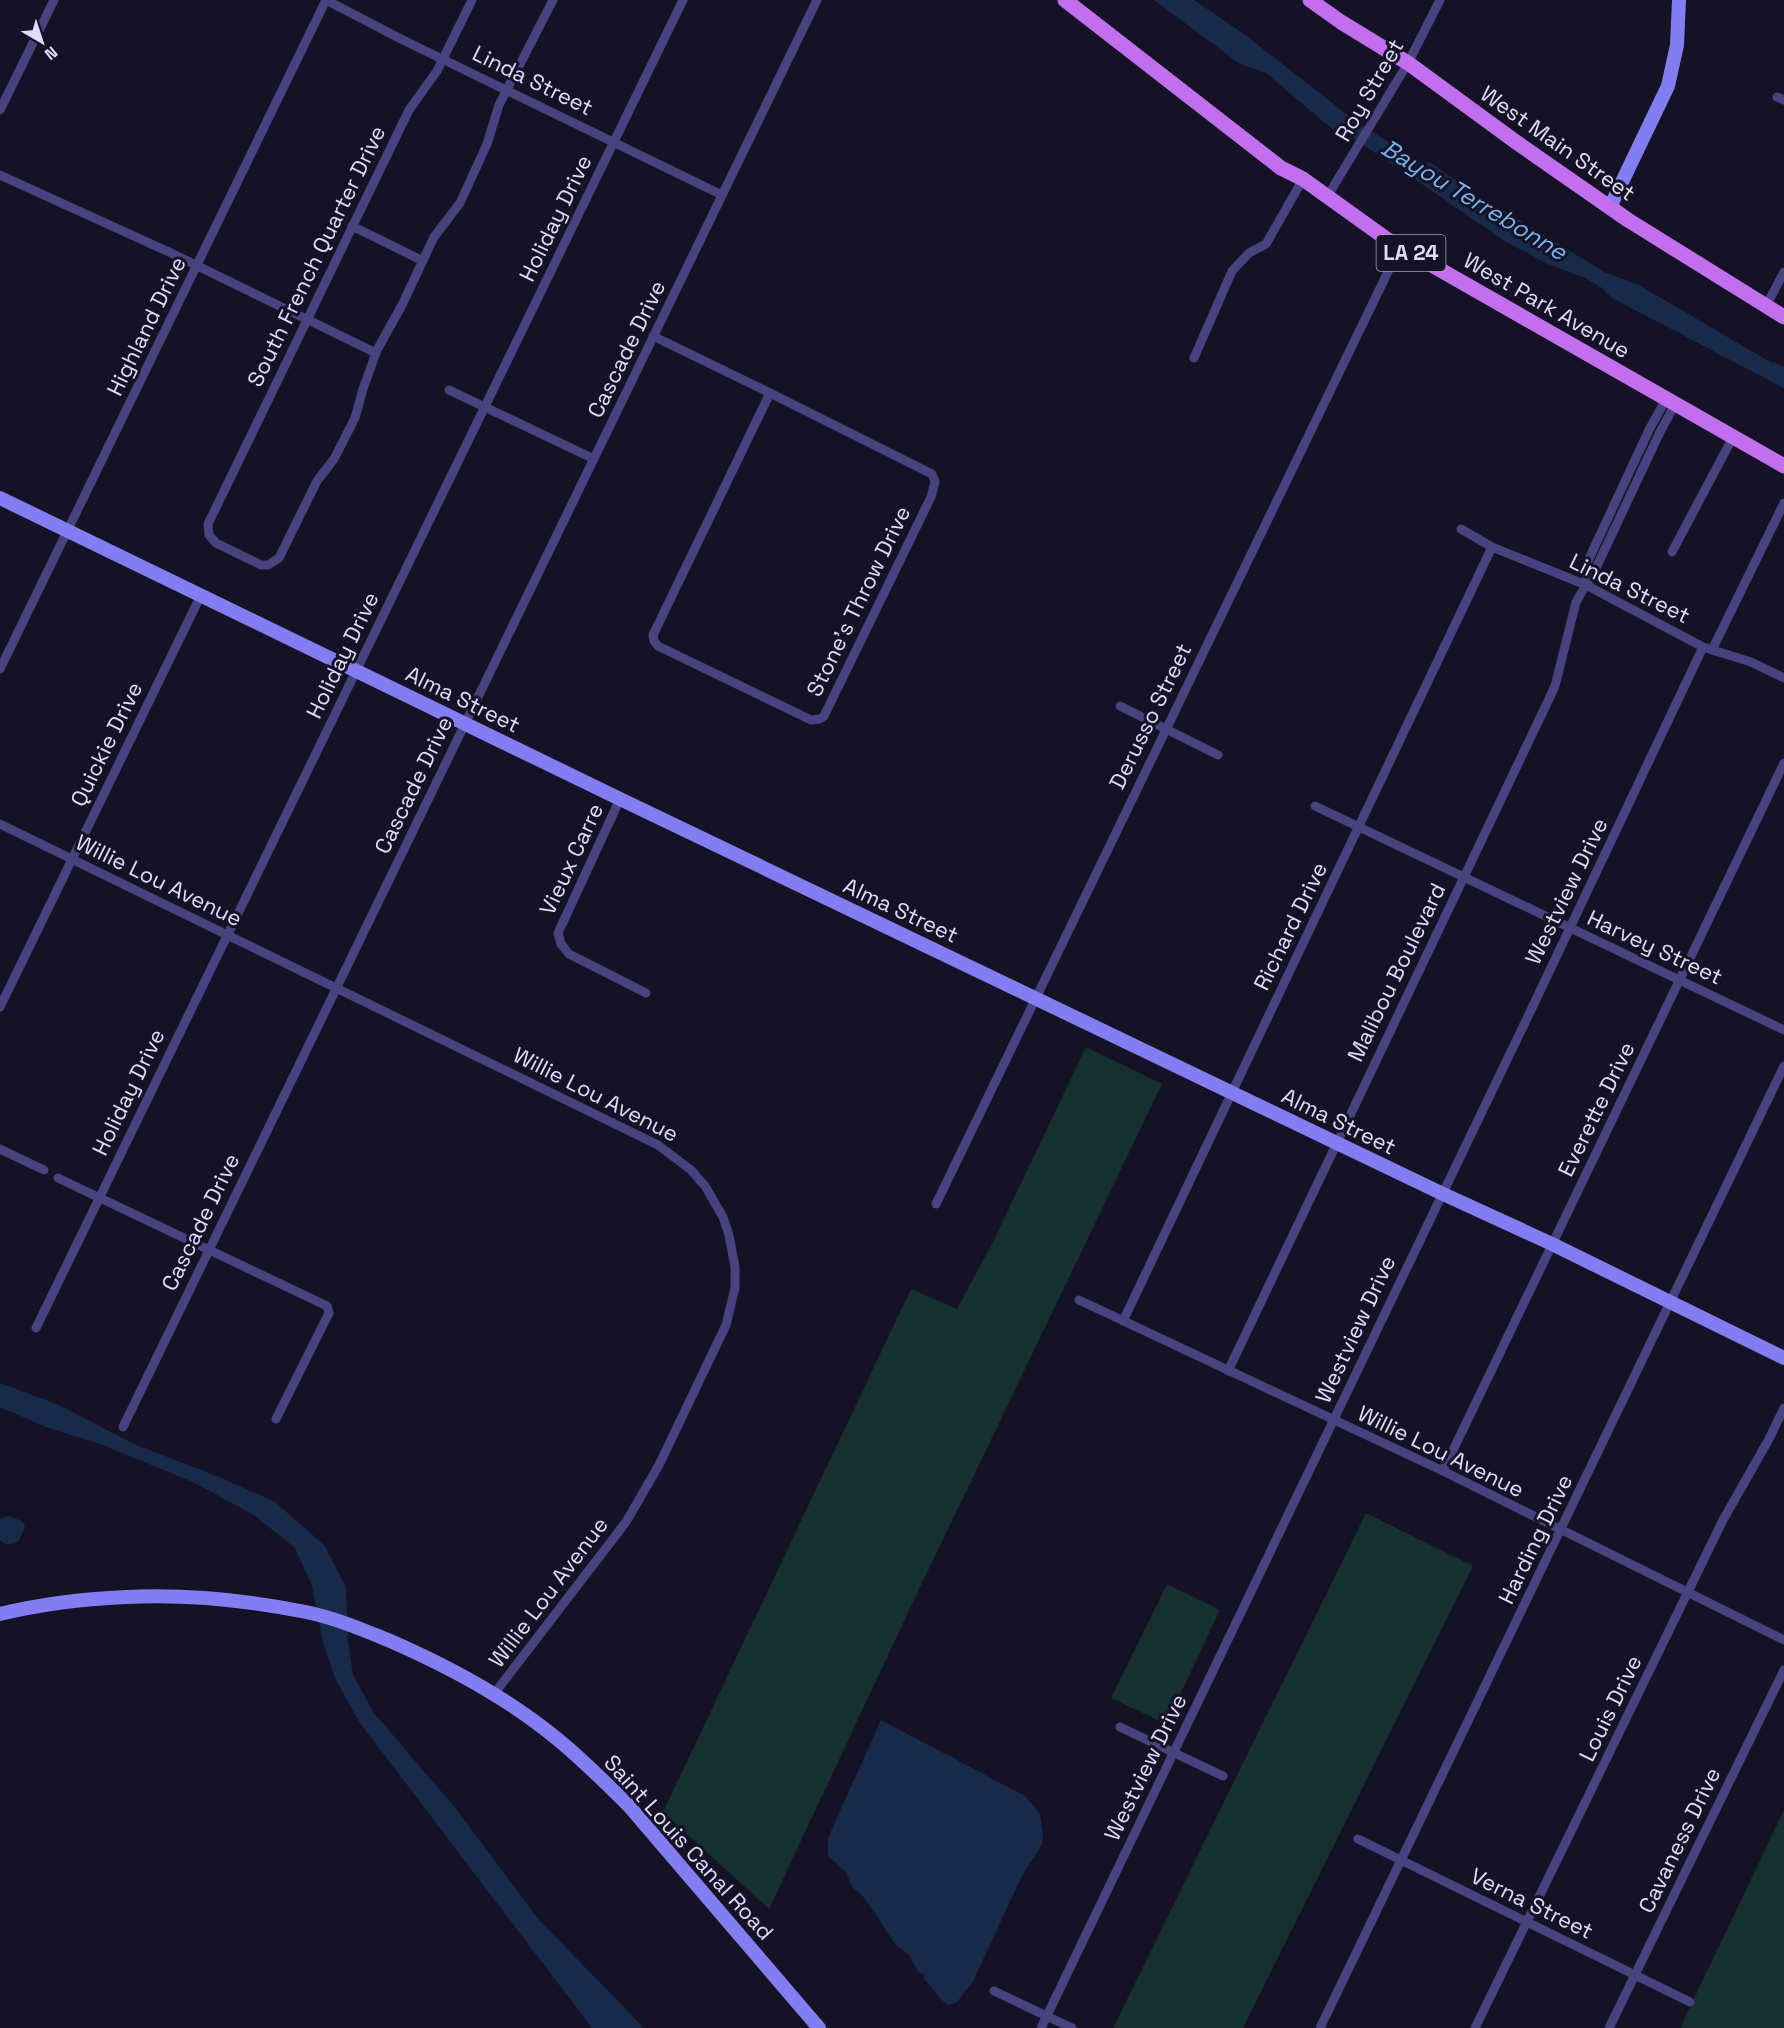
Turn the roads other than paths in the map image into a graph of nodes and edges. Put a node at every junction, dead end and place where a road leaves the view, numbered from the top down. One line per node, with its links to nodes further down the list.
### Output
1 (54, 0): 14 (street)
2 (326, 0): 11 (street, Linda Street); 24 (street, Highland Drive)
3 (472, 0): 11 (street, South French Quarter Drive)
4 (553, 0): 13 (street)
5 (683, 0): 15 (street, Holiday Drive)
6 (817, 0): 18 (street, Cascade Drive)
7 (1065, 0): 17 (main road, West Park Avenue / LA 24)
8 (1311, 0): 12 (main road, West Main Street)
9 (1440, 0): 12 (street, Roy Street)
10 (1679, 0): 20 (street)
11 (444, 58): 13 (street, Linda Street); 21 (street, South French Quarter Drive)
12 (1408, 63): 19 (street, Roy Street); 20 (main road, West Main Street)
13 (507, 90): 15 (street, Linda Street); 23 (street)
14 (0, 110)
15 (614, 142): 18 (street, Linda Street); 35 (street, Holiday Drive)
16 (0, 175): 24 (street)
17 (1303, 179): 19 (main road, West Park Avenue / LA 24); 31 (street)
18 (722, 195): 29 (street, Cascade Drive)
19 (1327, 197): 22 (main road, West Park Avenue / LA 24)
20 (1610, 207): 26 (main road, West Main Street)
21 (352, 226): 23 (street); 28 (street, South French Quarter Drive)
22 (1400, 247): 34 (main road, West Park Avenue / LA 24); 53 (street, Derusso Street)
23 (423, 261): 30 (street)
24 (197, 265): 28 (street); 42 (street, Highland Drive)
25 (1784, 272): 26 (street)
26 (1766, 306): 27 (main road, West Main Street)
27 (1784, 317)
28 (306, 320): 30 (street); 30 (street, South French Quarter Drive)
29 (653, 336): 33 (street, Stone's Throw Drive); 37 (street, Cascade Drive)
30 (376, 353)
31 (1194, 358)
32 (449, 390): 35 (street)
33 (770, 393): 33 (street, Stone's Throw Drive)
34 (1670, 401): 36 (main road, West Park Avenue / LA 24); 45 (street, Malibou Boulevard)
35 (485, 406): 37 (street); 49 (street, Holiday Drive)
36 (1733, 437): 38 (main road, West Park Avenue / LA 24); 44 (street)
37 (594, 459): 52 (street, Cascade Drive)
38 (1784, 466)
39 (0, 498): 42 (street, Alma Street)
40 (1784, 504): 47 (street, Westview Drive)
41 (1461, 529): 43 (street, Linda Street)
42 (67, 531): 46 (street, Alma Street); 48 (street, Highland Drive)
43 (1492, 547): 45 (street, Linda Street); 59 (street, Richard Drive)
44 (1672, 552)
45 (1586, 585): 47 (street, Linda Street); 61 (street, Malibou Boulevard)
46 (201, 595): 49 (street, Alma Street); 60 (street, Quickie Drive)
47 (1708, 649): 50 (street, Linda Street); 62 (street, Westview Drive)
48 (0, 669)
49 (356, 670): 52 (street, Alma Street); 63 (street, Holiday Drive)
50 (1784, 678)
51 (1120, 706): 53 (street)
52 (465, 723): 56 (street, Alma Street); 65 (street, Cascade Drive)
53 (1166, 728): 54 (street); 67 (street, Derusso Street)
54 (1218, 755)
55 (1784, 763): 64 (street, Everette Drive)
56 (620, 799): 66 (street, Vieux Carre); 67 (street, Alma Street)
57 (1315, 806): 59 (street, Harvey Street)
58 (0, 824): 60 (street, Willie Lou Avenue)
59 (1359, 827): 61 (street, Harvey Street); 71 (street, Richard Drive)
60 (72, 859): 63 (street, Willie Lou Avenue); 68 (street, Quickie Drive)
61 (1463, 878): 62 (street, Harvey Street); 72 (street, Malibou Boulevard)
62 (1569, 928): 64 (street, Harvey Street); 76 (street, Westview Drive)
63 (227, 935): 65 (street, Willie Lou Avenue); 77 (street, Holiday Drive)
64 (1680, 980): 69 (street, Harvey Street); 79 (street, Everette Drive)
65 (336, 988): 80 (street, Cascade Drive); 97 (street, Willie Lou Avenue)
66 (646, 993)
67 (1035, 997): 71 (street, Alma Street); 78 (street, Derusso Street)
68 (0, 1007)
69 (1784, 1030)
70 (1784, 1066): 82 (street, Harding Drive)
71 (1232, 1093): 72 (street, Alma Street); 83 (street, Richard Drive)
72 (1336, 1143): 76 (street, Alma Street); 86 (street, Malibou Boulevard)
73 (0, 1149): 74 (street)
74 (44, 1170)
75 (57, 1178): 77 (street)
76 (1442, 1193): 79 (street, Alma Street); 89 (street, Westview Drive)
77 (99, 1197): 80 (street); 84 (street, Holiday Drive)
78 (936, 1204)
79 (1552, 1244): 82 (street, Alma Street); 91 (street, Everette Drive)
80 (208, 1250): 88 (street); 90 (street, Cascade Drive)
81 (1079, 1300): 83 (street, Willie Lou Avenue)
82 (1670, 1302): 85 (street, Alma Street); 92 (street, Harding Drive)
83 (1123, 1321): 86 (street, Willie Lou Avenue)
84 (36, 1328)
85 (1784, 1358)
86 (1228, 1371): 89 (street, Willie Lou Avenue)
87 (1784, 1408): 93 (street, Louis Drive)
88 (276, 1419)
89 (1333, 1420): 91 (street, Willie Lou Avenue); 99 (street, Westview Drive)
90 (123, 1426)
91 (1443, 1471): 92 (street, Willie Lou Avenue)
92 (1560, 1531): 93 (street, Willie Lou Avenue); 102 (street, Harding Drive)
93 (1688, 1592): 95 (street, Willie Lou Avenue); 103 (street, Louis Drive)
94 (0, 1614): 97 (street, Saint Louis Canal Road)
95 (1784, 1640)
96 (1784, 1670): 104 (street, Cavaness Drive)
97 (494, 1694): 108 (street, Saint Louis Canal Road)
98 (1120, 1727): 99 (street)
99 (1173, 1752): 100 (street); 107 (street, Westview Drive)
100 (1223, 1776)
101 (1358, 1839): 102 (street, Verna Street)
102 (1401, 1861): 103 (street, Verna Street); 111 (street, Harding Drive)
103 (1527, 1922): 104 (street, Verna Street); 112 (street, Louis Drive)
104 (1635, 1975): 106 (street, Verna Street); 113 (street, Cavaness Drive)
105 (994, 1991): 107 (street)
106 (1690, 2002)
107 (1047, 2016): 109 (street, Westview Drive); 110 (street)
108 (819, 2028)
109 (1041, 2028)
110 (1072, 2028)
111 (1320, 2028)
112 (1475, 2028)
113 (1609, 2028)

